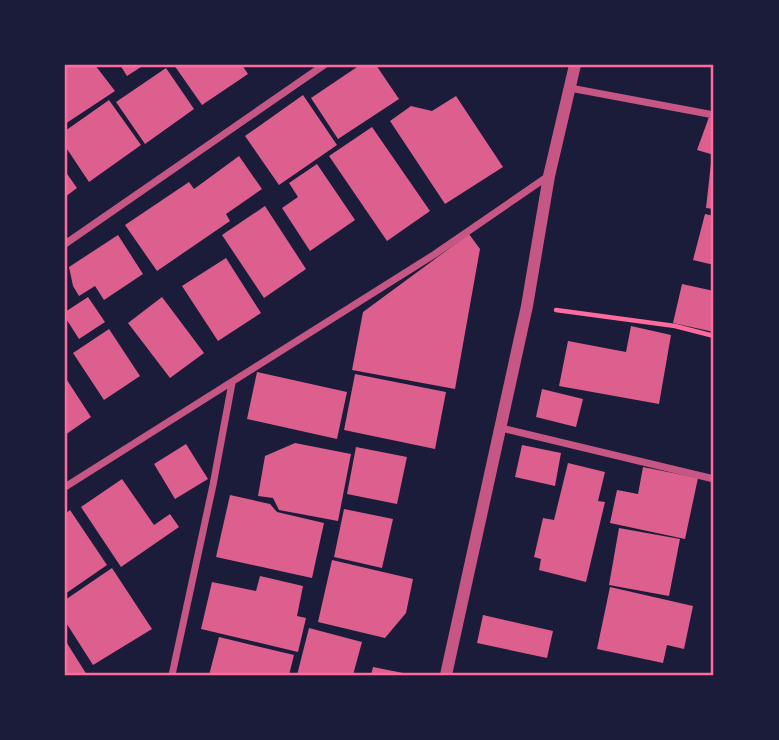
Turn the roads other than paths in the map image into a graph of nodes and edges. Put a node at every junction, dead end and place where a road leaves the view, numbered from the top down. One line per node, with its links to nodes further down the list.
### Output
1 (324, 65): 6 (street)
2 (575, 65): 3 (street)
3 (570, 88): 4 (street); 5 (street)
4 (714, 115)
5 (549, 176): 7 (street); 8 (street)
6 (65, 244)
7 (232, 383): 10 (street); 11 (street)
8 (501, 428): 9 (street); 12 (street)
9 (714, 479)
10 (65, 487)
11 (172, 675)
12 (446, 675)

